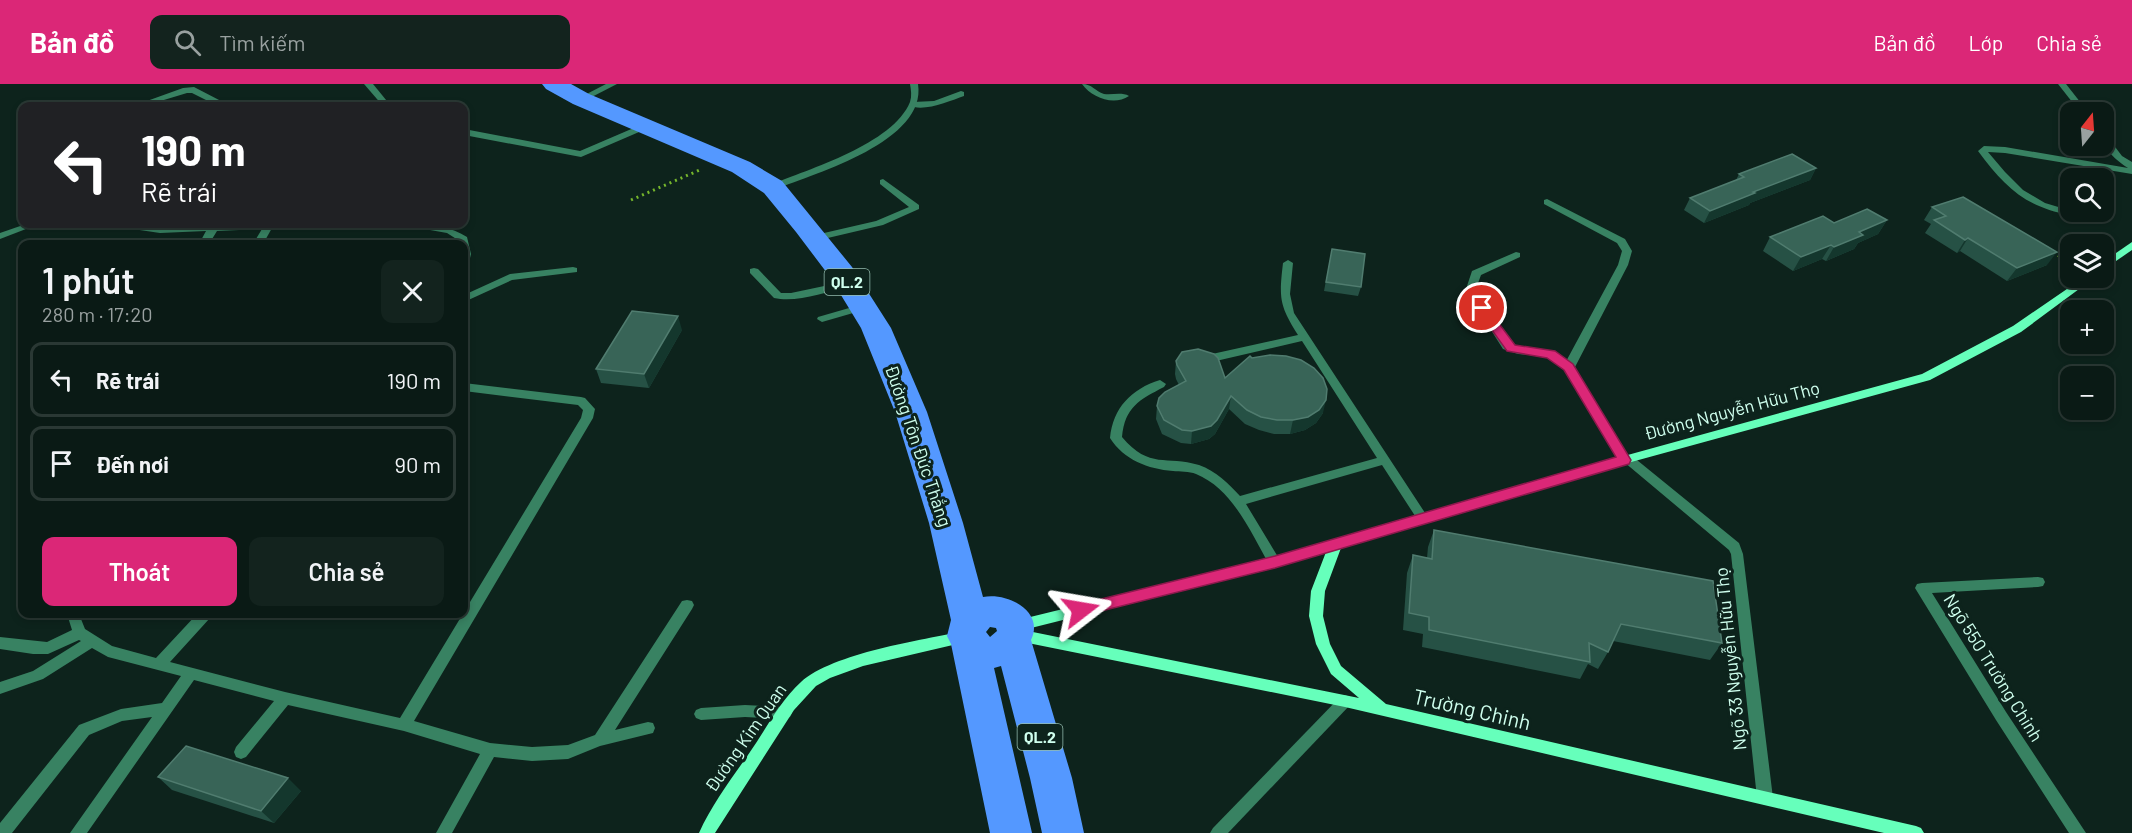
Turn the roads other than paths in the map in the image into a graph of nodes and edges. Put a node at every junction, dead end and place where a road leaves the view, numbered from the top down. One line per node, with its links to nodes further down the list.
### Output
1 (368, 84): 12 (street)
2 (554, 84): 9 (highway, Đường Tôn Đức Thắng / QL.2)
3 (613, 84): 9 (street)
4 (914, 84): 14 (street)
5 (1086, 84): 8 (street)
6 (2062, 84): 13 (street)
7 (961, 94): 14 (street)
8 (1125, 96)
9 (581, 99): 15 (highway, Đường Tôn Đức Thắng / QL.2)
10 (149, 102): 11 (street)
11 (216, 102)
12 (384, 102)
13 (2076, 102)
14 (913, 105): 23 (street)
15 (643, 126): 16 (street); 23 (highway, Đường Tôn Đức Thắng / QL.2)
16 (468, 133)
17 (2114, 151): 18 (street)
18 (2132, 166)
19 (2114, 168): 21 (street)
20 (2114, 168): 25 (street)
21 (2132, 171)
22 (883, 182): 31 (street)
23 (773, 187): 31 (highway, Đường Tôn Đức Thắng / QL.2)
24 (1547, 202): 46 (street)
25 (2060, 211)
26 (23, 228): 30 (street)
27 (146, 228): 28 (street)
28 (213, 228): 32 (street)
29 (434, 228): 33 (street)
30 (0, 236)
31 (815, 238): 41 (highway, Đường Tôn Đức Thắng / QL.2)
32 (206, 240)
33 (463, 240)
34 (2132, 245): 36 (main road)
35 (1516, 255): 46 (street)
36 (2114, 259)
37 (1288, 263): 44 (street)
38 (573, 270): 42 (street)
39 (754, 271): 41 (street)
40 (2075, 288): 49 (main road, Đường Nguyễn Hữu Thọ)
41 (855, 295): 43 (street); 61 (highway, Đường Tôn Đức Thắng / QL.2)
42 (468, 297)
43 (822, 319)
44 (1306, 337): 45 (street); 50 (street)
45 (1203, 360)
46 (1569, 367): 49 (street, Ngõ 33 Nguyễn Hữu Thọ)
47 (1160, 384): 51 (street)
48 (468, 387): 57 (street)
49 (1626, 459): 52 (main road, Đường Nguyễn Hữu Thọ); 79 (street, Ngõ 33 Nguyễn Hữu Thọ)
50 (1384, 460): 51 (street); 52 (street)
51 (1237, 502): 54 (street)
52 (1423, 519): 53 (main road, Đường Nguyễn Hữu Thọ)
53 (1336, 543): 54 (main road, Đường Nguyễn Hữu Thọ); 71 (main road)
54 (1275, 562): 62 (main road, Đường Nguyễn Hữu Thọ)
55 (2037, 582): 88 (street, Ngõ 550 Trường Chinh)
56 (687, 605): 76 (street)
57 (468, 617)
58 (75, 618): 63 (street)
59 (201, 618): 65 (street)
60 (467, 618): 74 (street)
61 (969, 633): 62 (highway); 72 (main road, Đường Kim Quan); 84 (highway, QL.2)
62 (1015, 634): 69 (main road, Trường Chinh); 85 (highway, QL.2)
63 (86, 637): 64 (street); 65 (street); 67 (street)
64 (0, 643)
65 (158, 665): 66 (street)
66 (191, 673): 68 (street); 70 (street)
67 (0, 688)
68 (285, 698): 74 (street); 78 (street)
69 (1345, 701): 71 (main road, Trường Chinh); 86 (street)
70 (164, 709): 80 (street); 81 (street)
71 (1384, 711): 79 (main road, Trường Chinh)
72 (785, 713): 73 (street); 83 (main road, Đường Kim Quan)
73 (701, 714)
74 (404, 725): 77 (street)
75 (648, 728): 76 (street)
76 (600, 740): 77 (street)
77 (490, 750): 82 (street)
78 (241, 752)
79 (1765, 798): 87 (main road, Trường Chinh)
80 (2, 833)
81 (78, 833)
82 (444, 833)
83 (707, 833)
84 (1011, 833)
85 (1063, 833)
86 (1218, 833)
87 (1916, 833)
88 (2078, 833)

